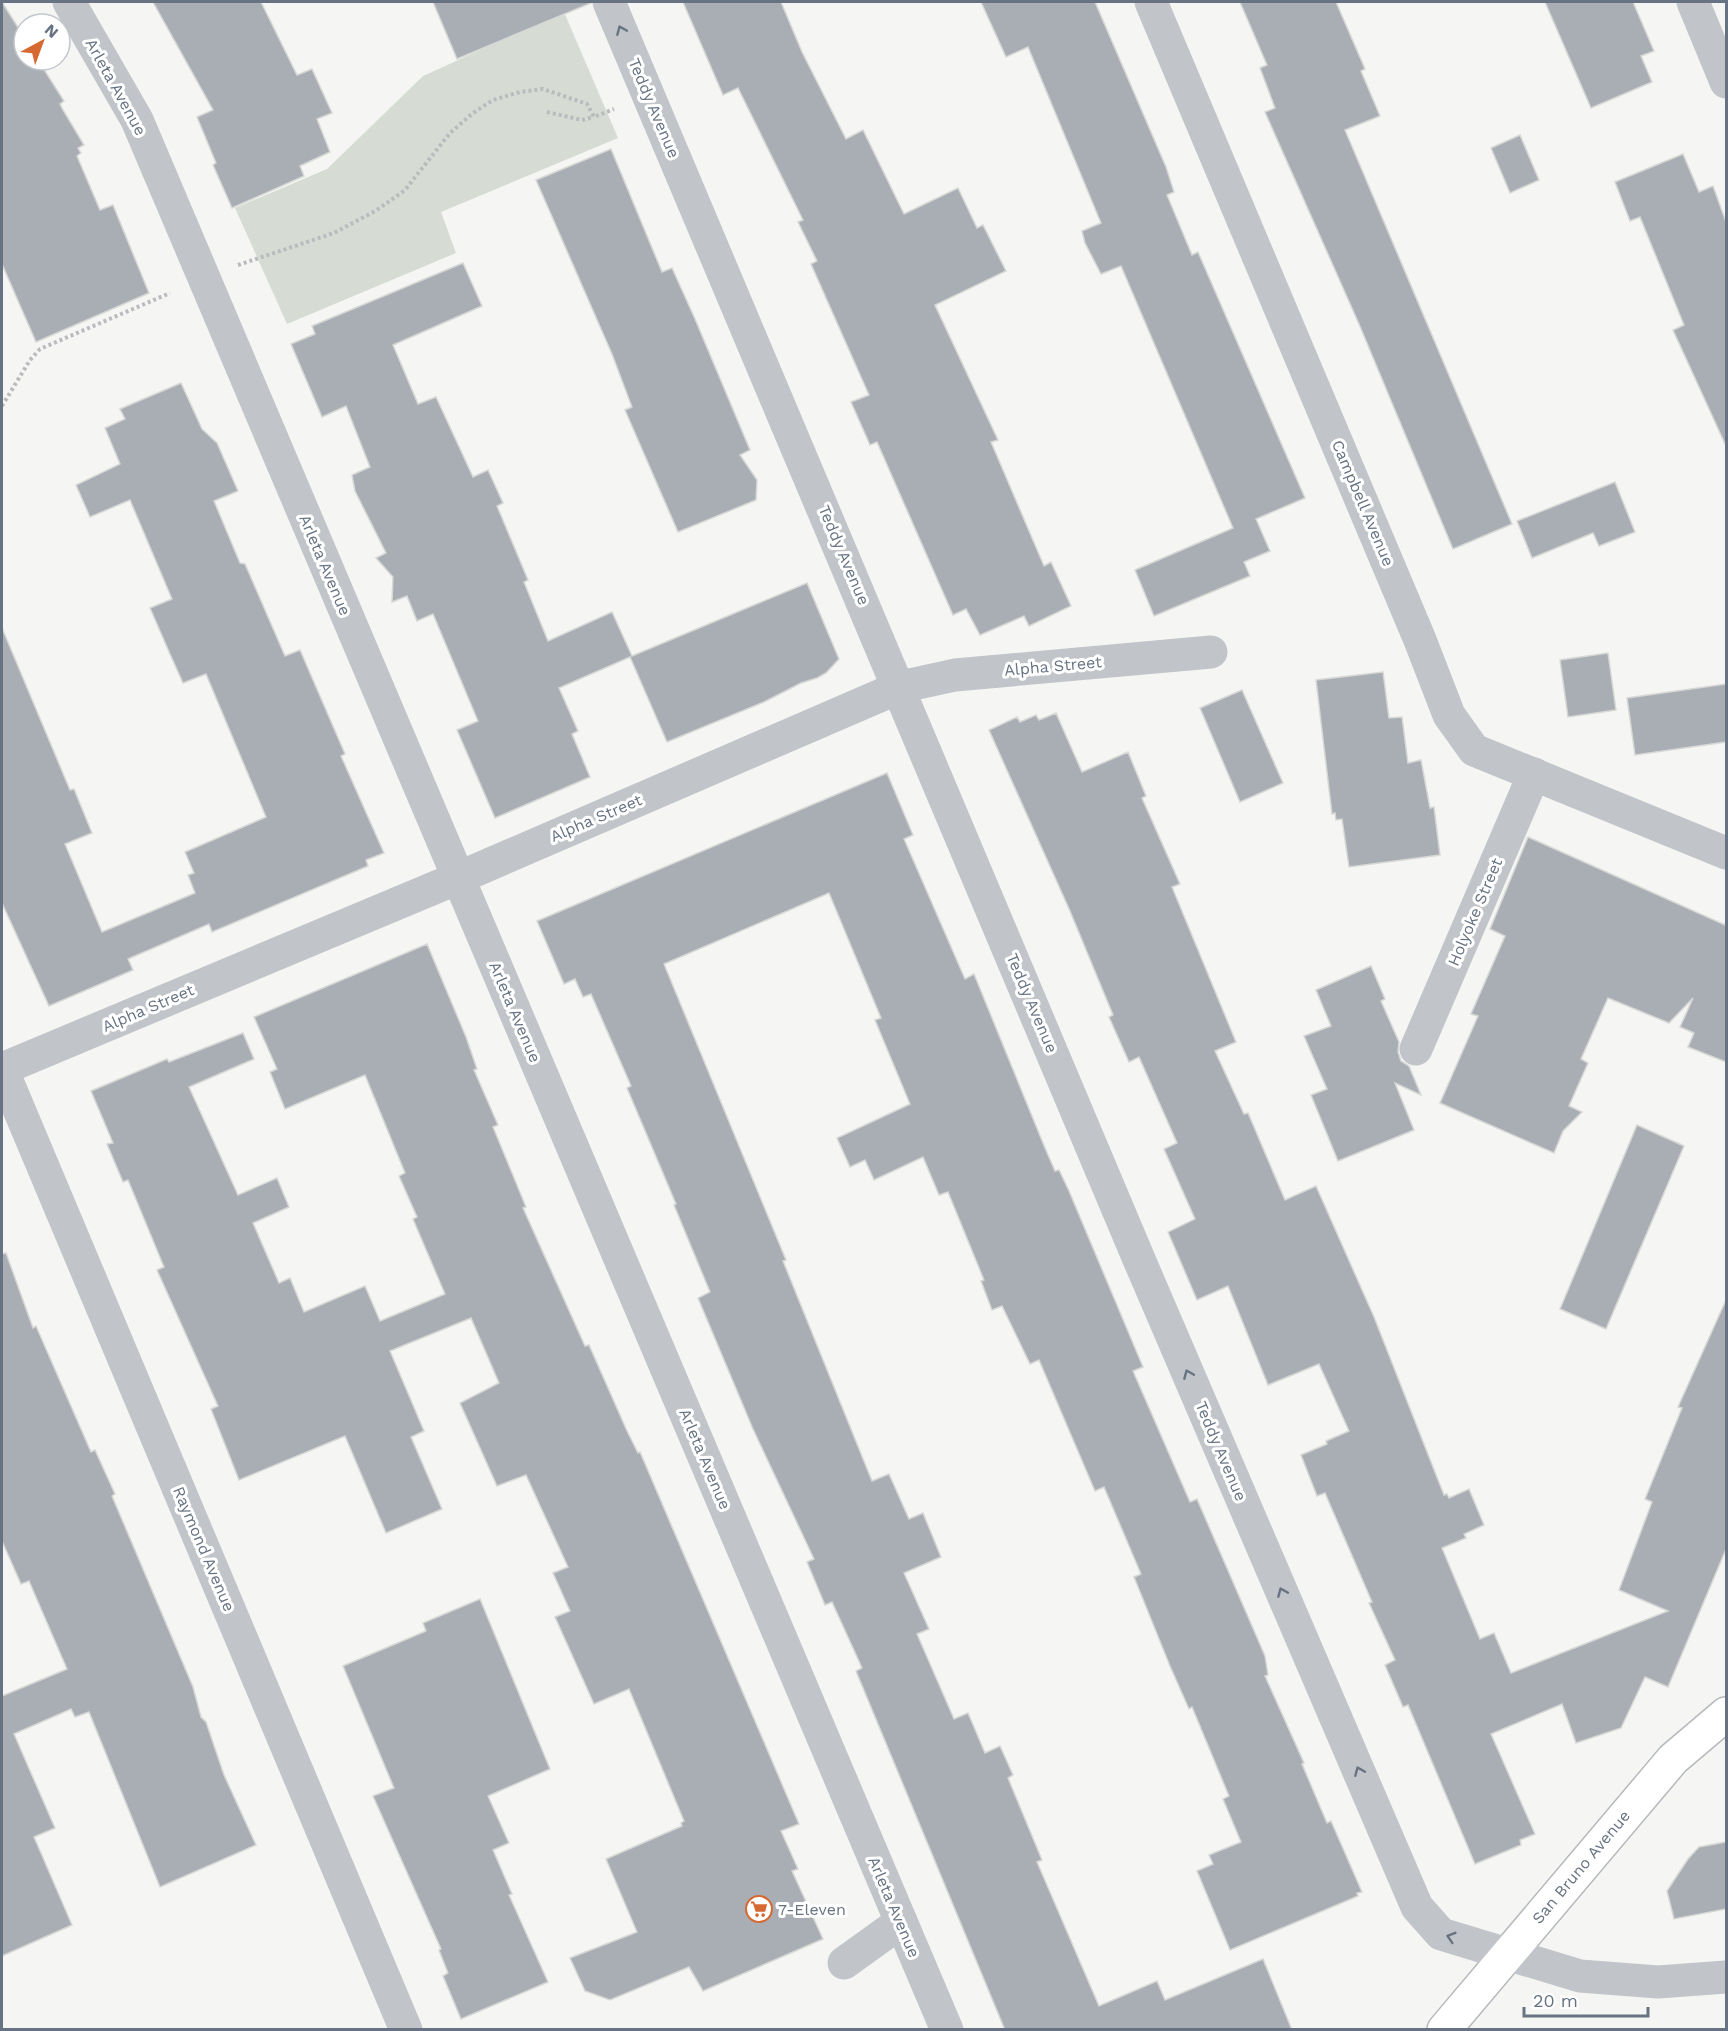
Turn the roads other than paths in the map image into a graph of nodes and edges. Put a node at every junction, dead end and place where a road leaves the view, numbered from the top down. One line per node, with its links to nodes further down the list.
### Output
1 (69, 2): 10 (street, Arleta Avenue)
2 (609, 2): 7 (street, Teddy Avenue, one-way to 2)
3 (1151, 2): 8 (street, Campbell Avenue)
4 (1693, 2): 5 (street)
5 (1726, 81)
6 (1211, 652): 7 (street, Alpha Street)
7 (900, 687): 10 (street, Alpha Street); 15 (street, Teddy Avenue, one-way to 7)
8 (1534, 774): 9 (street, Campbell Avenue); 11 (street, Holyoke Street)
9 (1726, 853)
10 (459, 878): 12 (street, Alpha Street); 14 (street, Arleta Avenue)
11 (1416, 1049)
12 (2, 1069): 18 (street, Raymond Avenue)
13 (1726, 1714): 15 (main road, San Bruno Avenue)
14 (901, 1922): 16 (street); 19 (street, Arleta Avenue)
15 (1507, 1955): 17 (street, Teddy Avenue); 20 (main road, San Bruno Avenue)
16 (844, 1964)
17 (1726, 1977)
18 (406, 2030)
19 (947, 2030)
20 (1444, 2030)

